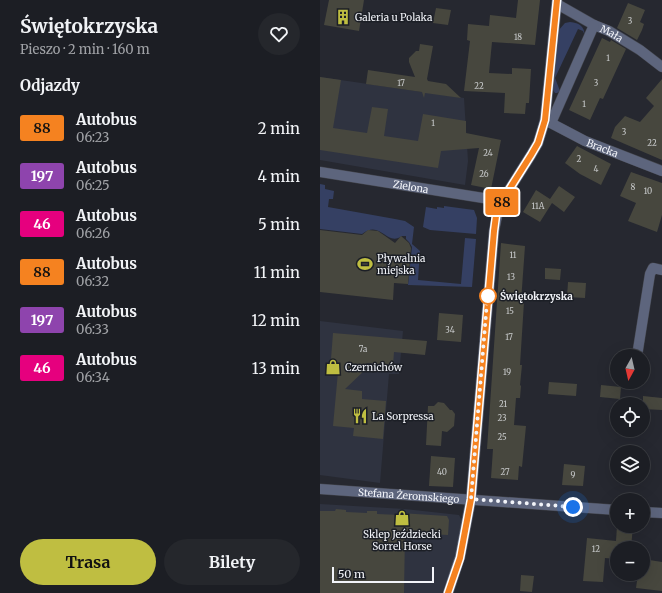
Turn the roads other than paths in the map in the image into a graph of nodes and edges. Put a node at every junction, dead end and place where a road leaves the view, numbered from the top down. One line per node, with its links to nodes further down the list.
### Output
1 (557, 2): 2 (street, Mała); 4 (street)
2 (594, 24): 3 (street, Mała); 4 (street)
3 (662, 67)
4 (548, 122): 5 (street, Bracka); 7 (street)
5 (662, 171)
6 (320, 172): 7 (street, Zielona)
7 (502, 201): 11 (street)
8 (662, 270): 9 (street)
9 (638, 349)
10 (320, 489): 11 (street, Stefana Żeromskiego)
11 (471, 499): 12 (street, Stefana Żeromskiego); 15 (street)
12 (610, 509)
13 (650, 512): 14 (street)
14 (662, 513)
15 (448, 593)

